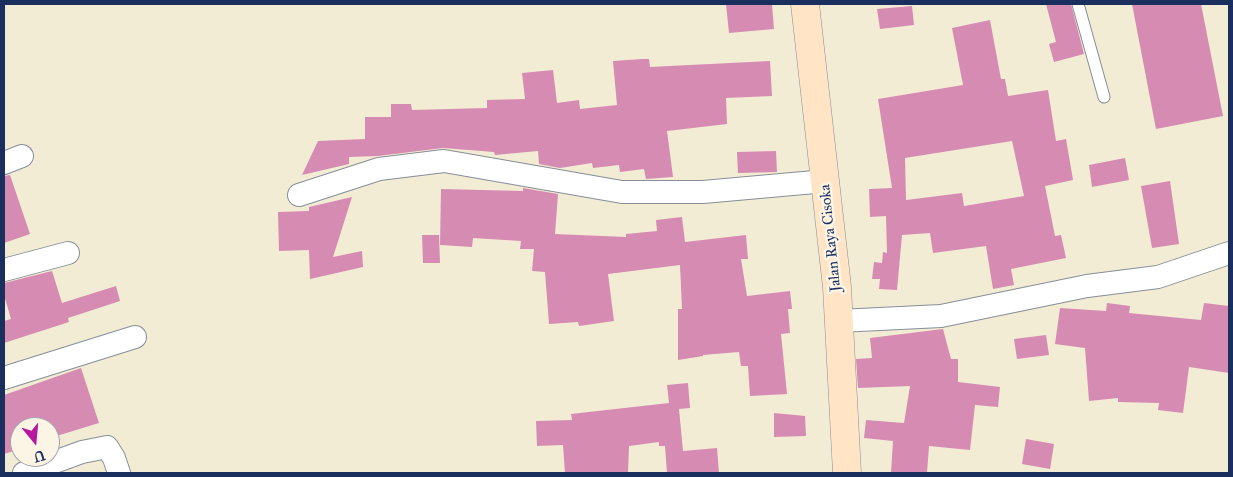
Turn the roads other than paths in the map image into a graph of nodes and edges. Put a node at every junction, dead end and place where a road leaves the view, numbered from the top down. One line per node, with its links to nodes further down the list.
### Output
1 (805, 4): 4 (street, Jalan Raya Cisoka)
2 (1078, 4): 3 (lane)
3 (1104, 96)
4 (826, 181): 5 (street); 9 (street, Jalan Raya Cisoka)
5 (299, 195)
6 (68, 253): 8 (street)
7 (1229, 253): 9 (street)
8 (4, 270)
9 (839, 321): 14 (street, Jalan Raya Cisoka)
10 (135, 337): 11 (street)
11 (4, 378)
12 (24, 473): 13 (street)
13 (119, 473)
14 (847, 473)

